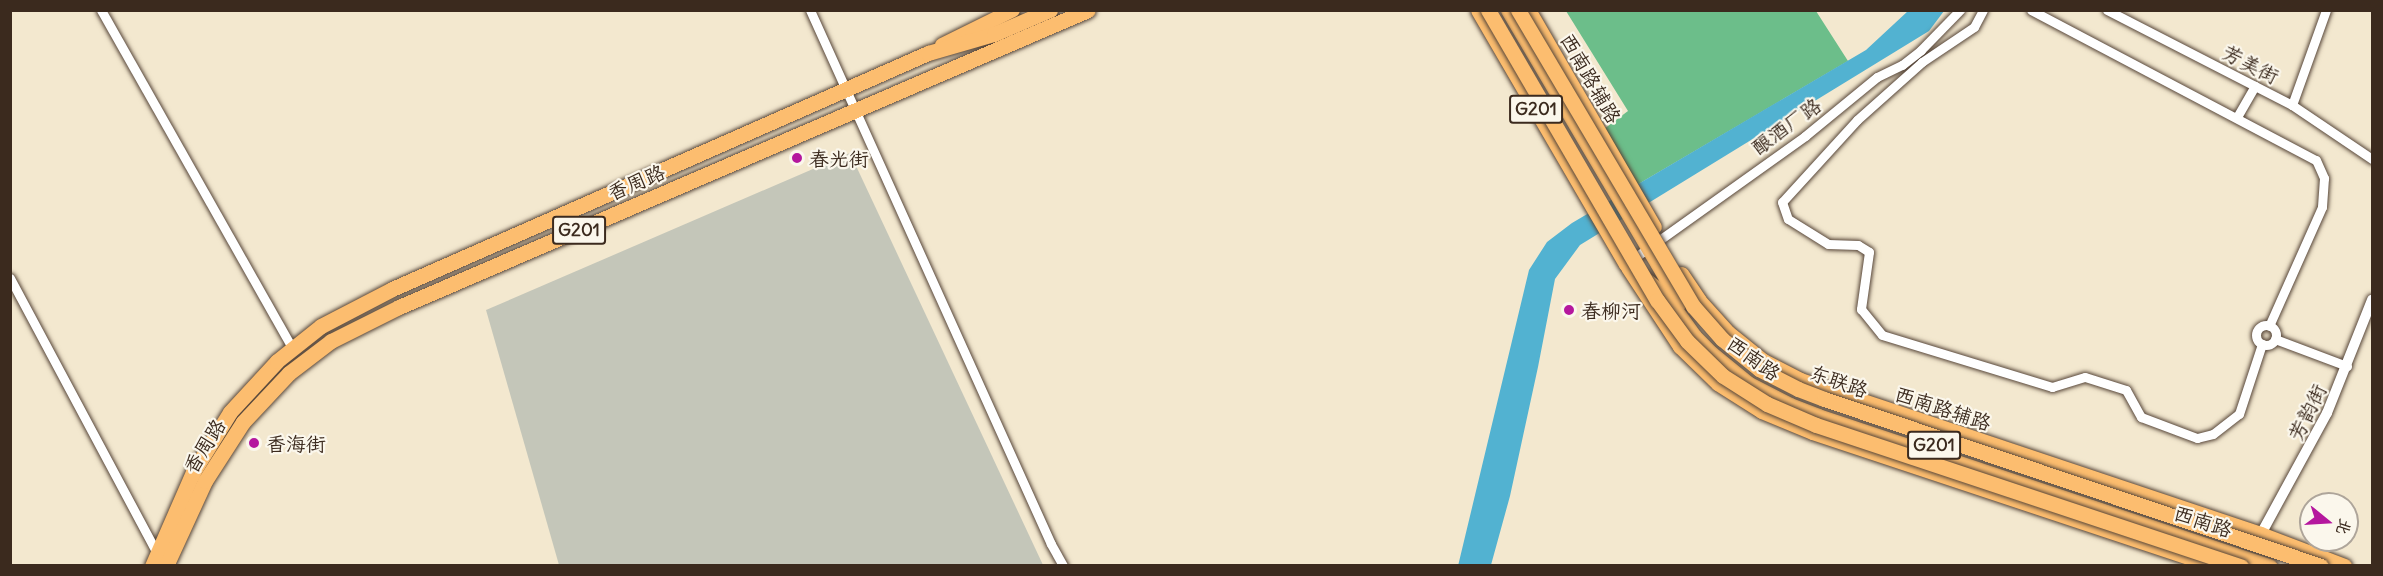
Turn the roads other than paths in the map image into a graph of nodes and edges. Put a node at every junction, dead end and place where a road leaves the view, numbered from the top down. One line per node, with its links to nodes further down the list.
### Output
1 (101, 10): 31 (street)
2 (810, 10): 18 (street)
3 (1013, 10): 16 (main road, 香周路)
4 (1050, 10): 16 (highway, G201)
5 (1088, 10): 20 (highway, 香周路 / G201)
6 (1478, 10): 25 (highway, 西南路 / G201)
7 (1488, 10): 36 (highway, bridge)
8 (1508, 10): 24 (highway, 西南路 / G201)
9 (1518, 10): 42 (highway, 东联路, bridge)
10 (1529, 10): 23 (main road, 西南路辅路)
11 (1960, 10): 23 (street, 酿酒厂路)
12 (1983, 10): 30 (street)
13 (2031, 10): 21 (street)
14 (2107, 10): 17 (street, 芳美街)
15 (2326, 10): 19 (street)
16 (928, 53): 18 (highway, 香周路 / G201)
17 (2255, 86): 19 (street, 芳美街); 21 (street)
18 (847, 89): 20 (street); 31 (highway, 香周路 / G201)
19 (2292, 105): 22 (street, 芳美街)
20 (856, 110): 37 (highway, 香周路 / G201); 39 (street)
21 (2237, 117): 28 (street)
22 (2373, 159)
23 (1661, 238): 24 (street, 酿酒厂路); 33 (main road, 西南路辅路)
24 (1648, 248): 25 (street, 酿酒厂路); 34 (highway, 西南路 / G201)
25 (1626, 264): 36 (highway, 西南路 / G201); 40 (main road)
26 (10, 278): 37 (street)
27 (2373, 300): 32 (street, 芳韵街)
28 (2269, 326): 29 (street); 30 (street)
29 (2275, 339): 30 (street); 32 (street)
30 (2262, 344)
31 (293, 349): 37 (highway, 香周路 / G201)
32 (2347, 366): 35 (street, 芳韵街)
33 (1927, 423): 34 (highway); 35 (main road, 西南路辅路)
34 (1882, 428): 36 (highway, 西南路 / G201)
35 (2261, 534): 36 (highway); 43 (main road, 西南路辅路)
36 (2249, 558): 38 (highway, 西南路 / G201); 41 (highway, 西南路 / G201)
37 (160, 563)
38 (2289, 564)
39 (1063, 566)
40 (2212, 566)
41 (2271, 566)
42 (2321, 566)
43 (2345, 566)

